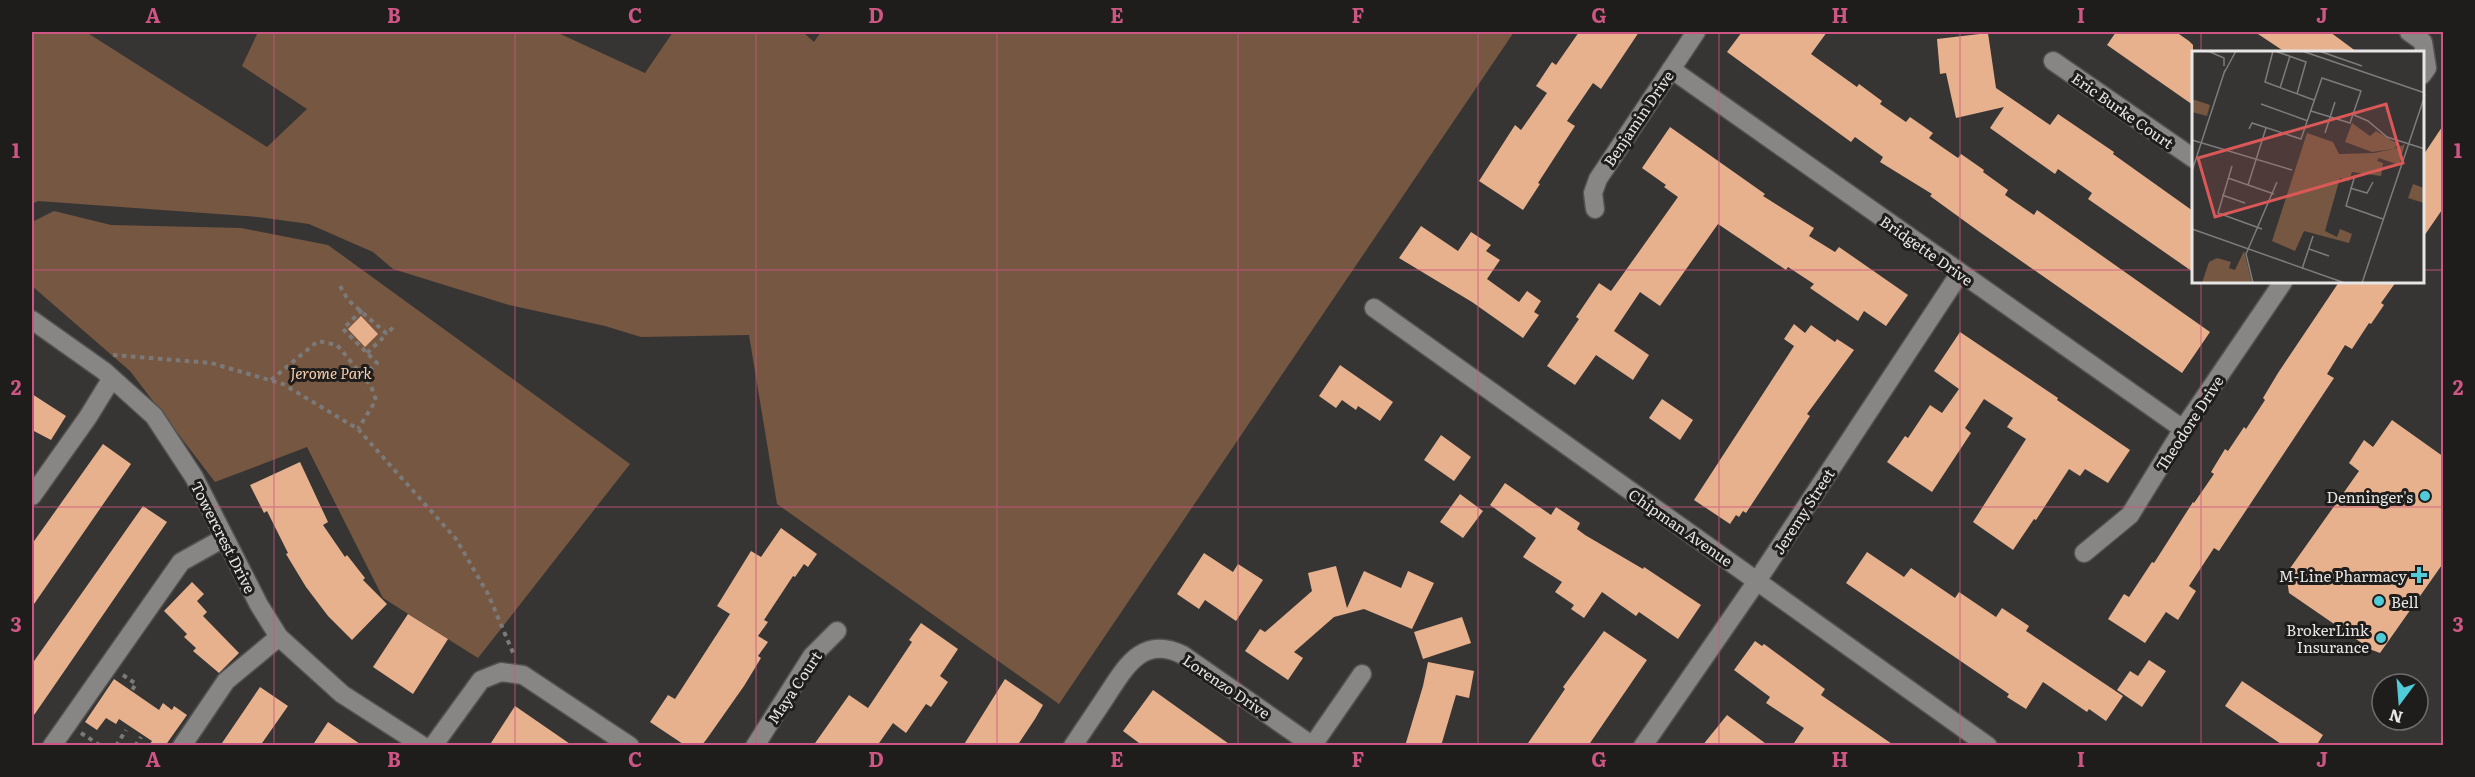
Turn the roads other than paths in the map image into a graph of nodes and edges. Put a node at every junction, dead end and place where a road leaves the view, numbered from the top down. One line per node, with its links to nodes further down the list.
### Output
1 (1696, 32): 4 (street, Benjamin Drive)
2 (2409, 32): 5 (street)
3 (2053, 61): 6 (street, Eric Burke Court)
4 (1671, 69): 7 (street, Benjamin Drive); 8 (street, Bridgette Drive)
5 (2424, 72)
6 (2192, 157)
7 (1595, 209)
8 (1960, 273): 13 (street, Bridgette Drive); 17 (street, Jeremy Street)
9 (2282, 284): 13 (street, Theodore Drive)
10 (1374, 309): 17 (street, Chipman Avenue)
11 (32, 320): 12 (street, Towercrest Drive)
12 (112, 378): 14 (street); 15 (street, Towercrest Drive)
13 (2183, 429): 16 (street, Theodore Drive)
14 (32, 496)
15 (224, 538): 19 (street, Towercrest Drive); 22 (street)
16 (2084, 553)
17 (1757, 581): 29 (street, Jeremy Street); 30 (street, Chipman Avenue)
18 (837, 631): 27 (street, Maya Court)
19 (279, 637): 23 (street); 24 (street, Towercrest Drive)
20 (1362, 674): 21 (street)
21 (1313, 745): 28 (street, Lorenzo Drive)
22 (52, 746)
23 (182, 746)
24 (423, 746)
25 (433, 746): 26 (street)
26 (630, 746)
27 (755, 746)
28 (1073, 746)
29 (1643, 746)
30 (1988, 746)

